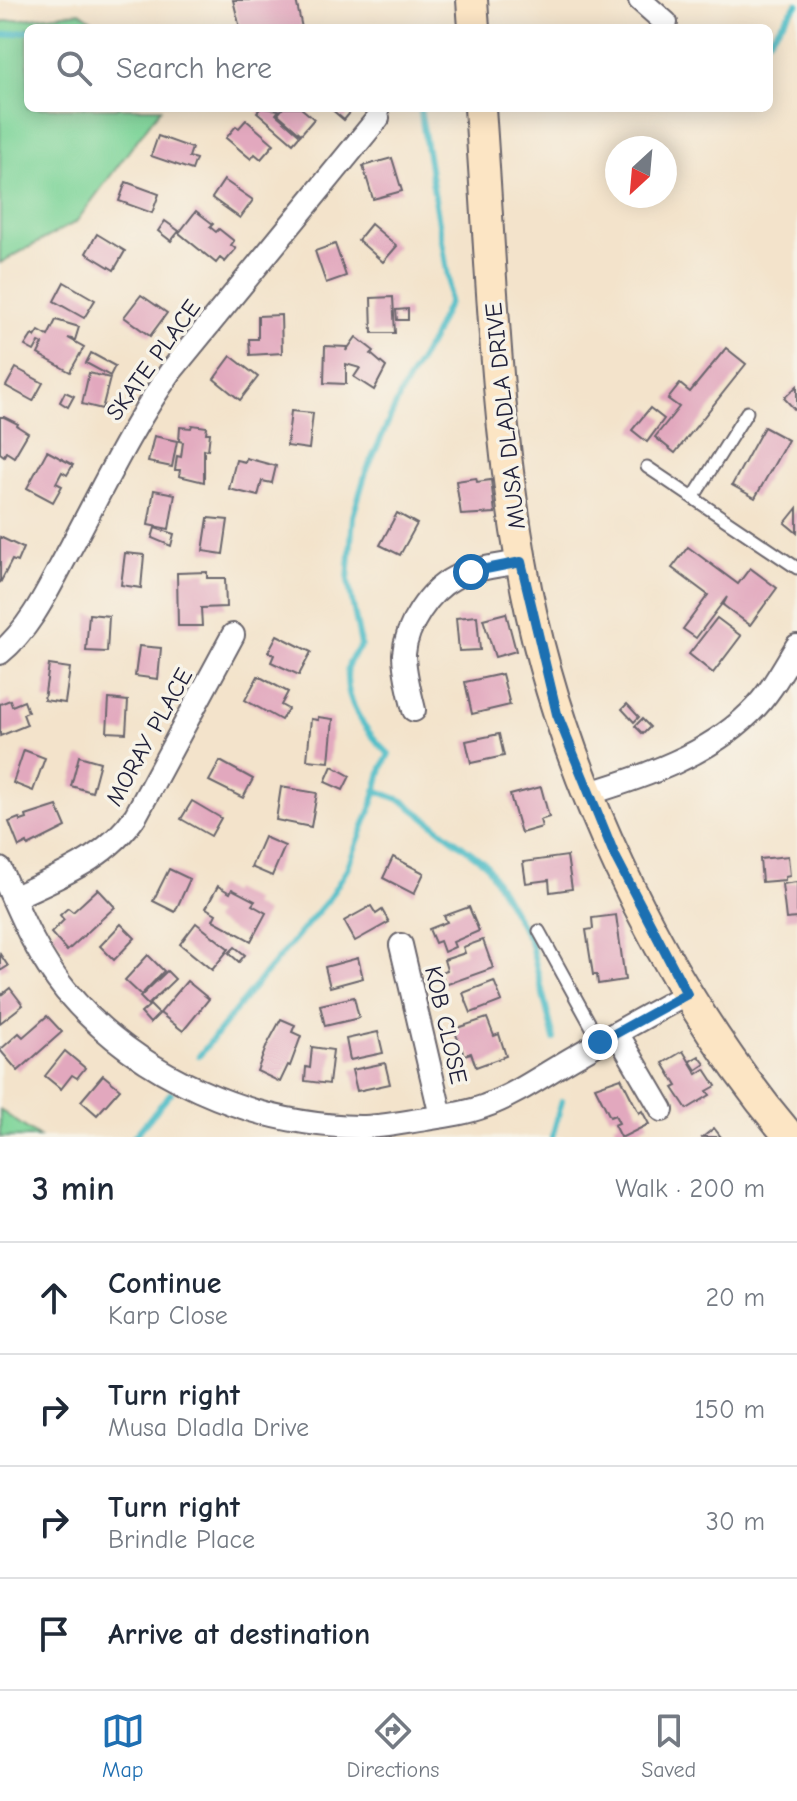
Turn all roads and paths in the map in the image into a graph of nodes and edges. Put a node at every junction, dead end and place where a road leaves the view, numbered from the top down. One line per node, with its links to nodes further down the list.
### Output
1 (472, 0): 4 (street)
2 (640, 0): 3 (street)
3 (666, 23)
4 (474, 24)
5 (480, 112): 10 (street, MUSA DLADLA DRIVE)
6 (378, 118): 14 (street, SKATE PLACE)
7 (747, 412): 9 (lane)
8 (647, 467): 9 (lane)
9 (693, 498): 11 (lane)
10 (521, 562): 15 (street); 16 (street, MUSA DLADLA DRIVE)
11 (797, 568)
12 (233, 635): 18 (street, MORAY PLACE)
13 (797, 646): 16 (street)
14 (0, 653)
15 (414, 710)
16 (590, 793): 21 (street, MUSA DLADLA DRIVE)
17 (0, 869): 18 (street)
18 (13, 898): 24 (street)
19 (539, 931): 22 (lane)
20 (401, 945): 24 (street, KOB CLOSE)
21 (687, 994): 22 (street); 25 (street, MUSA DLADLA DRIVE)
22 (608, 1038): 23 (street); 24 (street)
23 (662, 1110)
24 (441, 1116)
25 (790, 1137)

